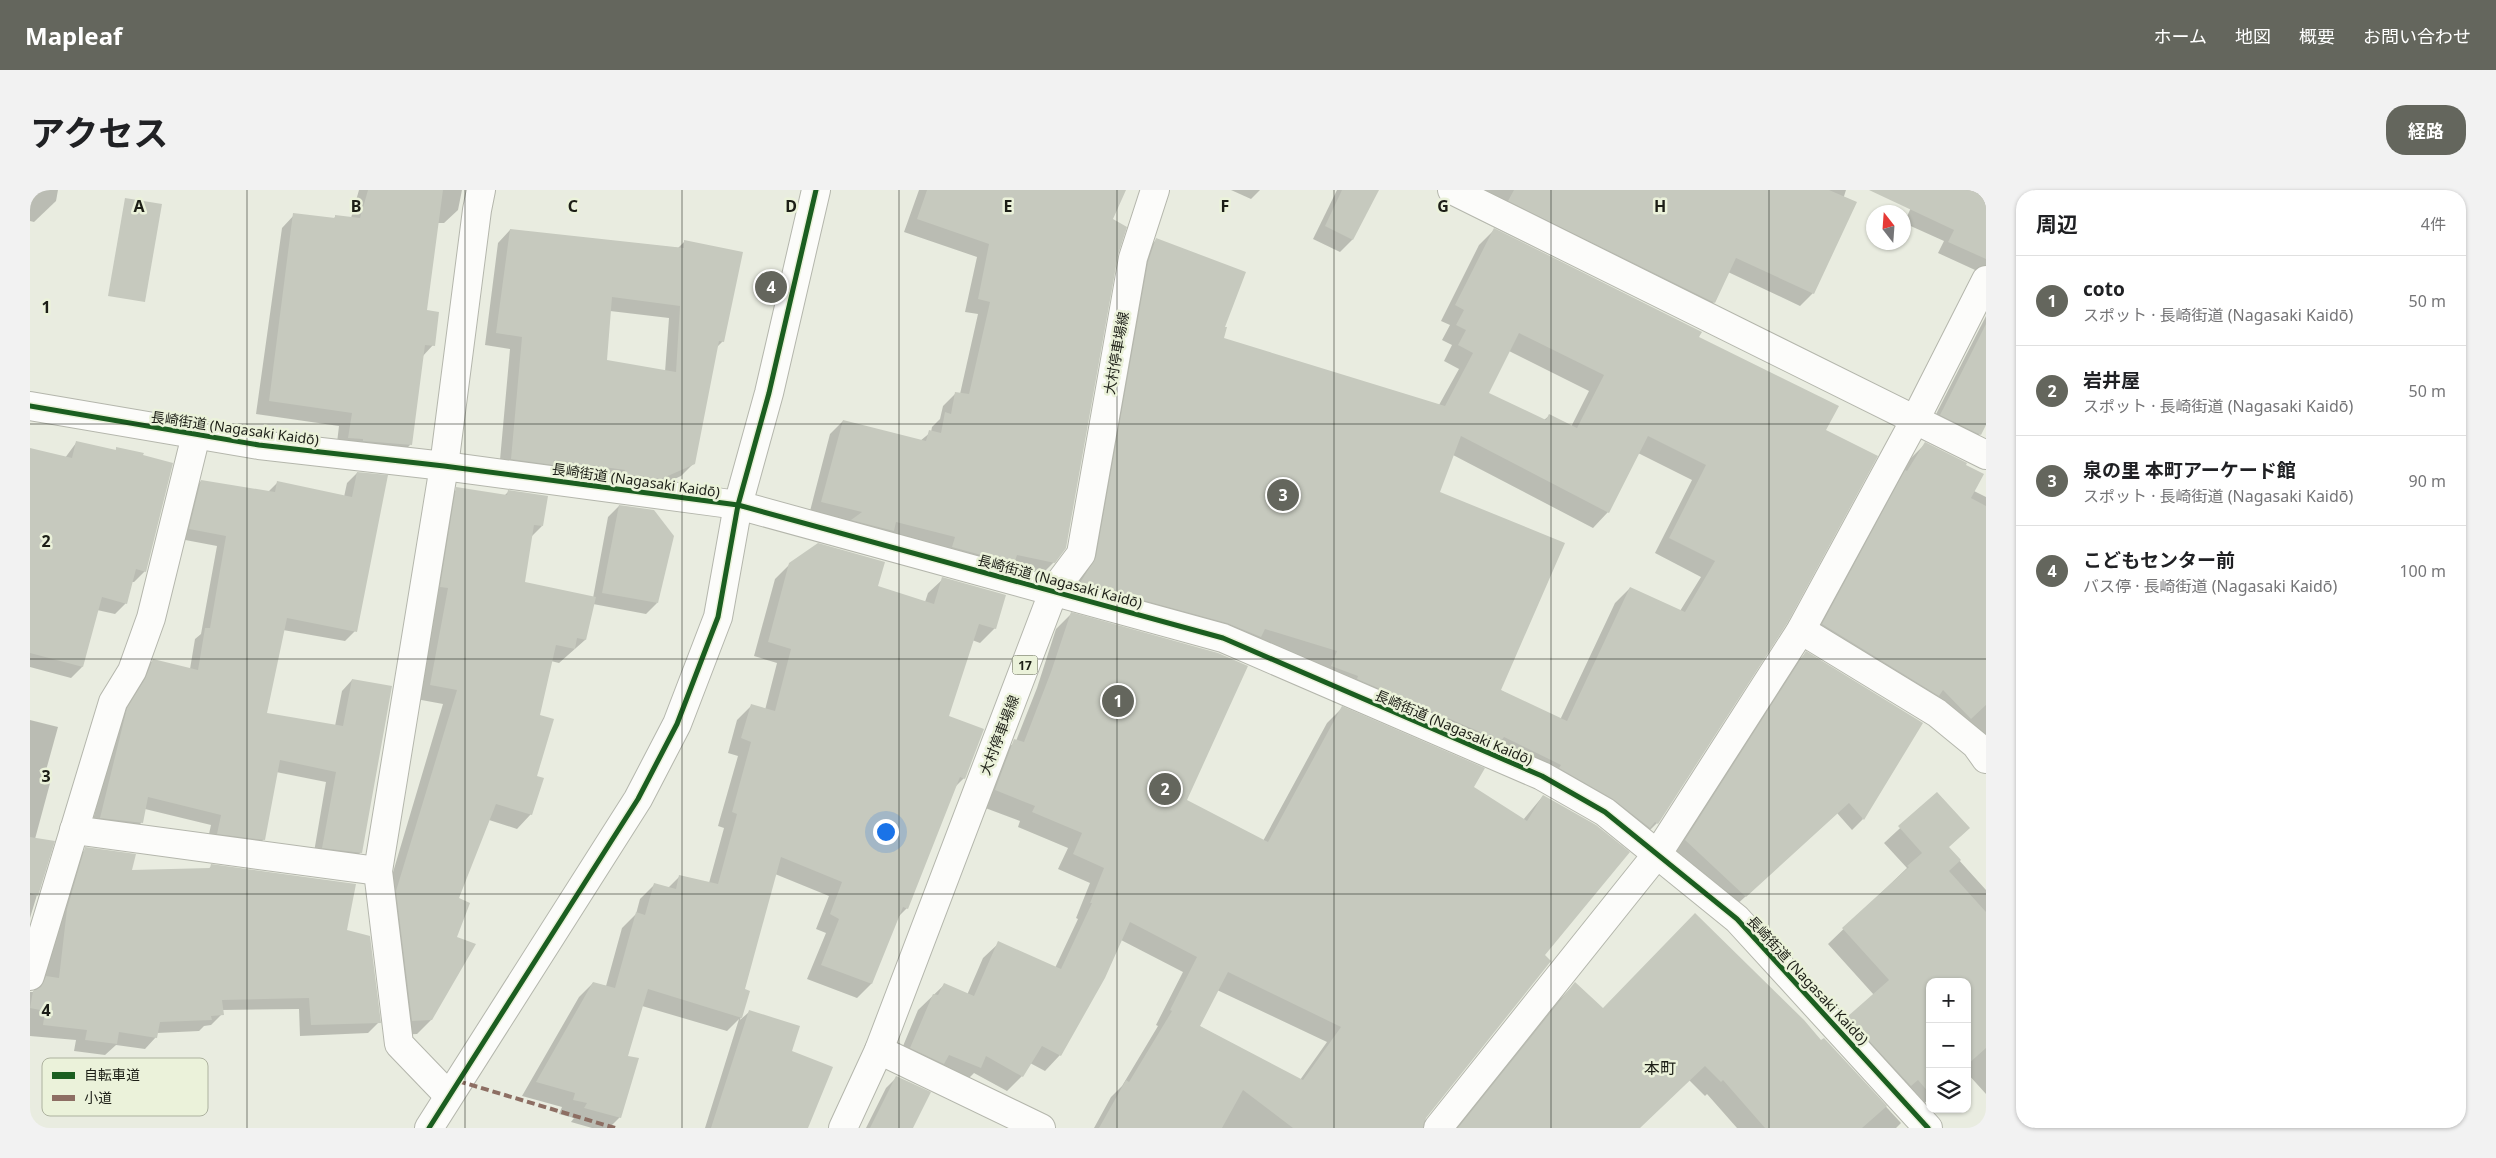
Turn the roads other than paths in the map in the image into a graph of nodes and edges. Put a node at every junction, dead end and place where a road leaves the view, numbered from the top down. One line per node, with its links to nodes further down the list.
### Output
1 (481, 190): 10 (street)
2 (816, 190): 11 (street)
3 (1155, 190): 12 (street, 大村停車場線 / 17)
4 (1452, 190): 7 (street)
5 (1986, 280): 7 (street)
6 (30, 406): 8 (street, 長崎街道 (Nagasaki Kaidō))
7 (1915, 420): 9 (street); 13 (street)
8 (196, 435): 10 (street, 長崎街道 (Nagasaki Kaidō)); 15 (street)
9 (1986, 455)
10 (444, 466): 11 (street, 長崎街道 (Nagasaki Kaidō)); 17 (street)
11 (738, 505): 12 (street, 長崎街道 (Nagasaki Kaidō)); 20 (street)
12 (1054, 590): 16 (street, 長崎街道 (Nagasaki Kaidō)); 19 (street, 大村停車場線 / 17)
13 (1800, 630): 14 (street); 16 (street)
14 (1986, 759)
15 (74, 830): 17 (street); 18 (street)
16 (1658, 853): 24 (street); 25 (street, 長崎街道 (Nagasaki Kaidō))
17 (378, 871): 20 (street)
18 (30, 976)
19 (879, 1050): 22 (street, 大村停車場線 / 17); 23 (street)
20 (448, 1095): 21 (street)
21 (429, 1128)
22 (843, 1128)
23 (1041, 1128)
24 (1438, 1128)
25 (1928, 1128)

